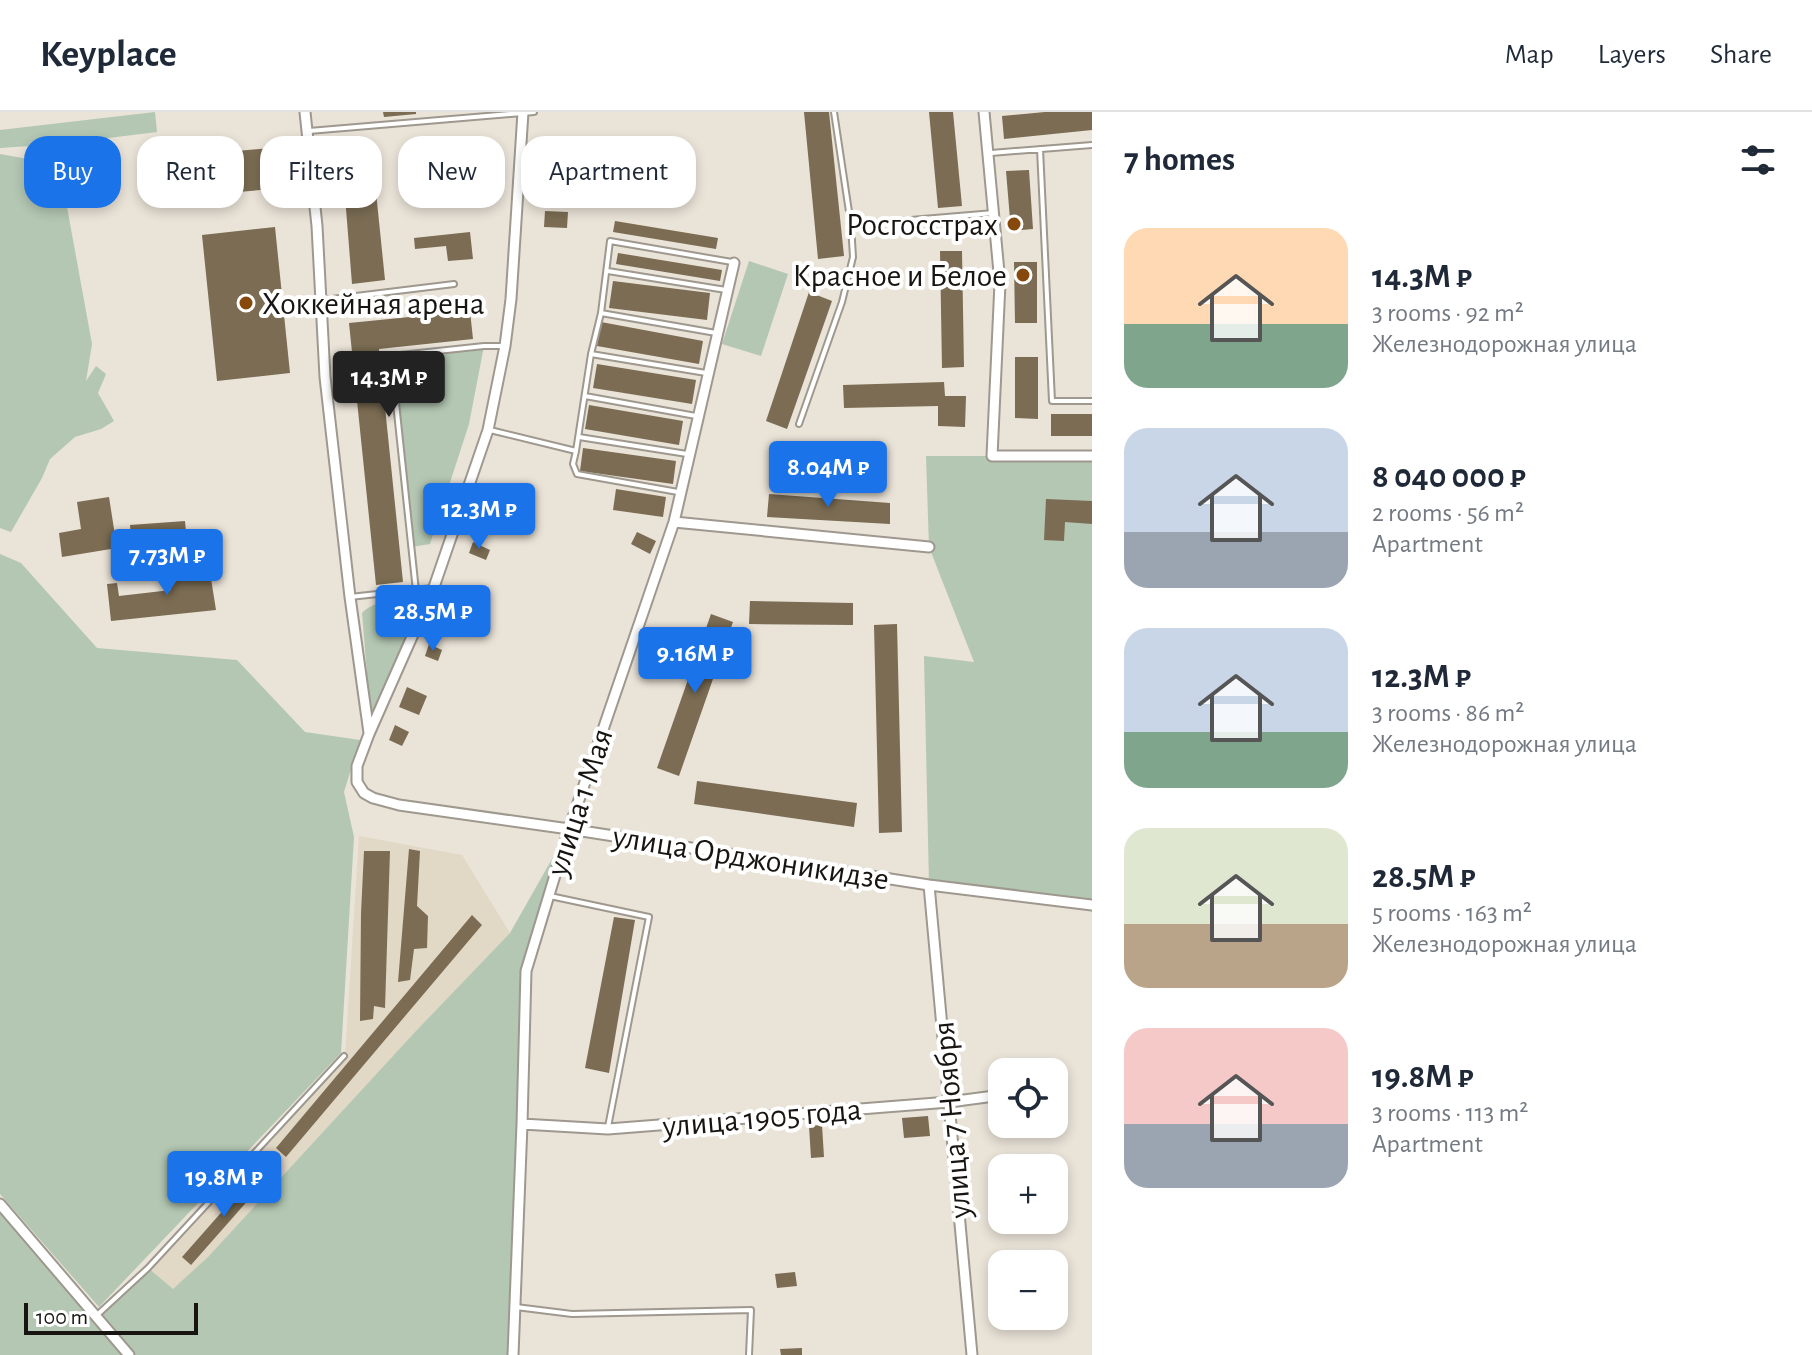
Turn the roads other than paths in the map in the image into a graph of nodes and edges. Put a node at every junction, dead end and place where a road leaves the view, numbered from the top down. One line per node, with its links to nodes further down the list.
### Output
1 (305, 112): 6 (street)
2 (523, 112): 3 (lane); 6 (lane); 19 (street)
3 (534, 112)
4 (834, 112): 11 (lane)
5 (984, 112): 9 (street)
6 (308, 131): 16 (street)
7 (1092, 145): 8 (lane)
8 (1040, 149): 9 (lane); 23 (lane)
9 (988, 153): 10 (street)
10 (994, 213): 11 (lane); 30 (street)
11 (851, 225): 25 (lane)
12 (734, 263): 13 (lane); 15 (street, улица 1 Мая)
13 (607, 271): 15 (lane); 17 (lane)
14 (454, 284): 16 (lane)
15 (728, 290): 18 (street, улица 1 Мая)
16 (321, 301): 36 (street)
17 (601, 313): 18 (lane); 20 (lane)
18 (718, 333): 21 (street, улица 1 Мая)
19 (505, 346): 26 (street); 35 (lane)
20 (591, 354): 21 (lane); 22 (lane)
21 (708, 373): 24 (street, улица 1 Мая)
22 (585, 396): 24 (lane); 27 (lane)
23 (1092, 401)
24 (698, 416): 29 (street, улица 1 Мая)
25 (799, 424)
26 (488, 430): 28 (lane); 34 (street)
27 (579, 437): 28 (lane); 29 (lane)
28 (576, 451): 31 (lane)
29 (689, 454): 31 (street, улица 1 Мая)
30 (1092, 456)
31 (680, 493): 32 (street, улица 1 Мая)
32 (674, 522): 33 (street); 38 (street, улица 1 Мая)
33 (929, 547)
34 (434, 587): 35 (lane); 37 (street)
35 (416, 591): 36 (lane)
36 (350, 597): 37 (street)
37 (369, 734): 38 (street, улица Орджоникидзе)
38 (569, 829): 39 (street, улица Орджоникидзе); 40 (street, улица 1 Мая)
39 (929, 885): 41 (street, улица Орджоникидзе); 44 (street, улица 7 Ноября)
40 (549, 895): 45 (street, улица 1 Мая); 46 (lane)
41 (1092, 905)
42 (344, 1056): 49 (lane)
43 (988, 1097): 44 (street, улица 1905 года)
44 (949, 1102): 46 (street, улица 1905 года); 53 (street, улица 7 Ноября)
45 (522, 1124): 46 (street, улица 1905 года); 48 (street, улица 1 Мая)
46 (608, 1129)
47 (0, 1204): 49 (street)
48 (514, 1307): 51 (street, улица 1 Мая); 52 (lane)
49 (96, 1316): 50 (street)
50 (129, 1355)
51 (513, 1355)
52 (749, 1355)
53 (972, 1355)

